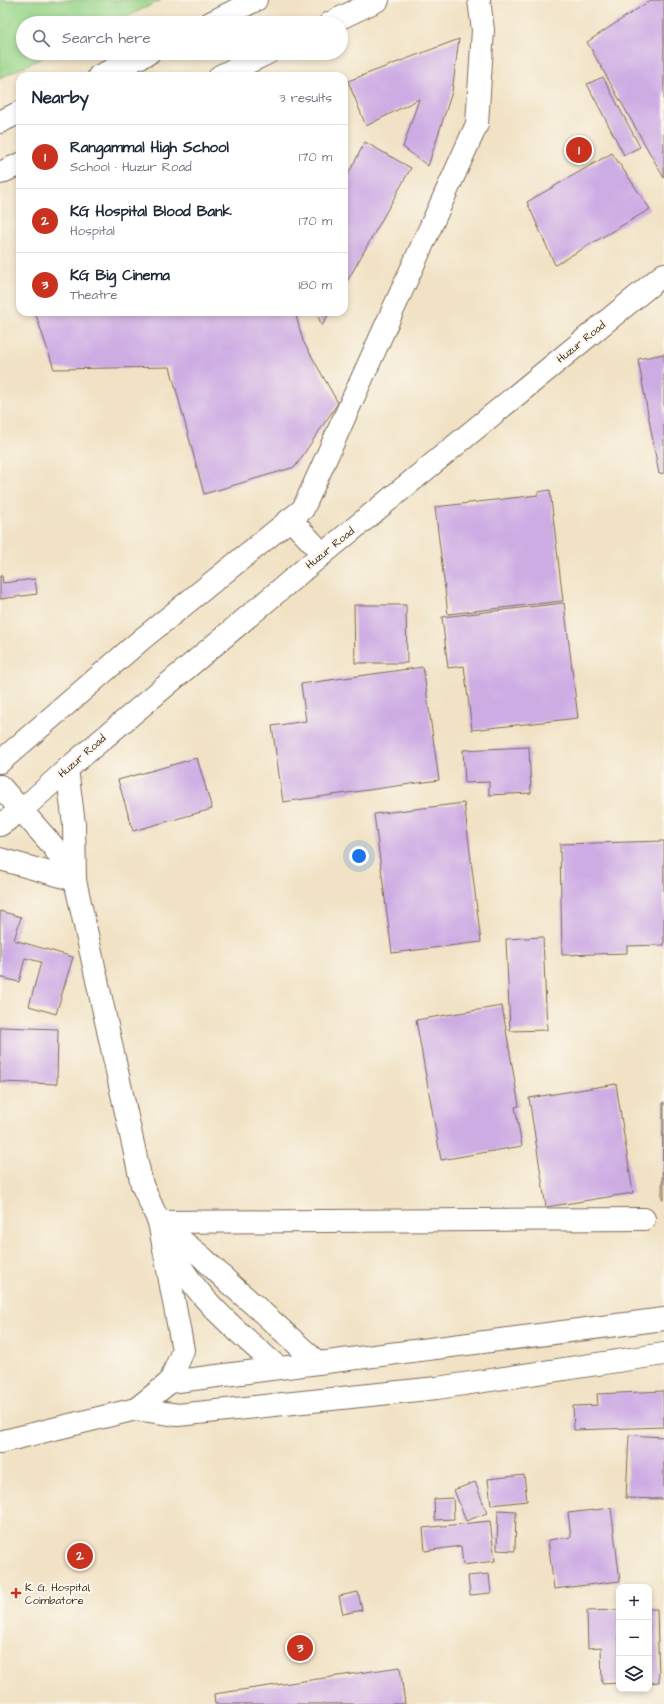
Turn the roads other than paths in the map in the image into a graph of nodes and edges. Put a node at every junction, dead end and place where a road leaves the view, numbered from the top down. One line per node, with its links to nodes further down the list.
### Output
1 (256, 0): 4 (street)
2 (378, 0): 5 (street)
3 (480, 0): 15 (street)
4 (224, 16)
5 (345, 16)
6 (134, 60): 8 (street)
7 (253, 60): 9 (street)
8 (108, 72)
9 (228, 72)
10 (16, 114): 11 (street)
11 (0, 122)
12 (16, 166): 13 (street)
13 (0, 173)
14 (664, 274): 16 (street, Huzur Road)
15 (290, 519): 16 (street); 17 (street)
16 (323, 554): 18 (street, Huzur Road)
17 (0, 762)
18 (66, 769): 20 (street, Huzur Road); 23 (street)
19 (0, 786): 20 (street)
20 (22, 810): 21 (street, Huzur Road); 23 (street)
21 (0, 825)
22 (0, 859): 23 (street)
23 (75, 880): 25 (street)
24 (644, 1219): 25 (street)
25 (159, 1222): 28 (street); 29 (street); 30 (street)
26 (664, 1318): 28 (street)
27 (664, 1354): 31 (street)
28 (318, 1363): 29 (street)
29 (279, 1368): 30 (street)
30 (170, 1382): 31 (street)
31 (136, 1409): 32 (street)
32 (0, 1442)

